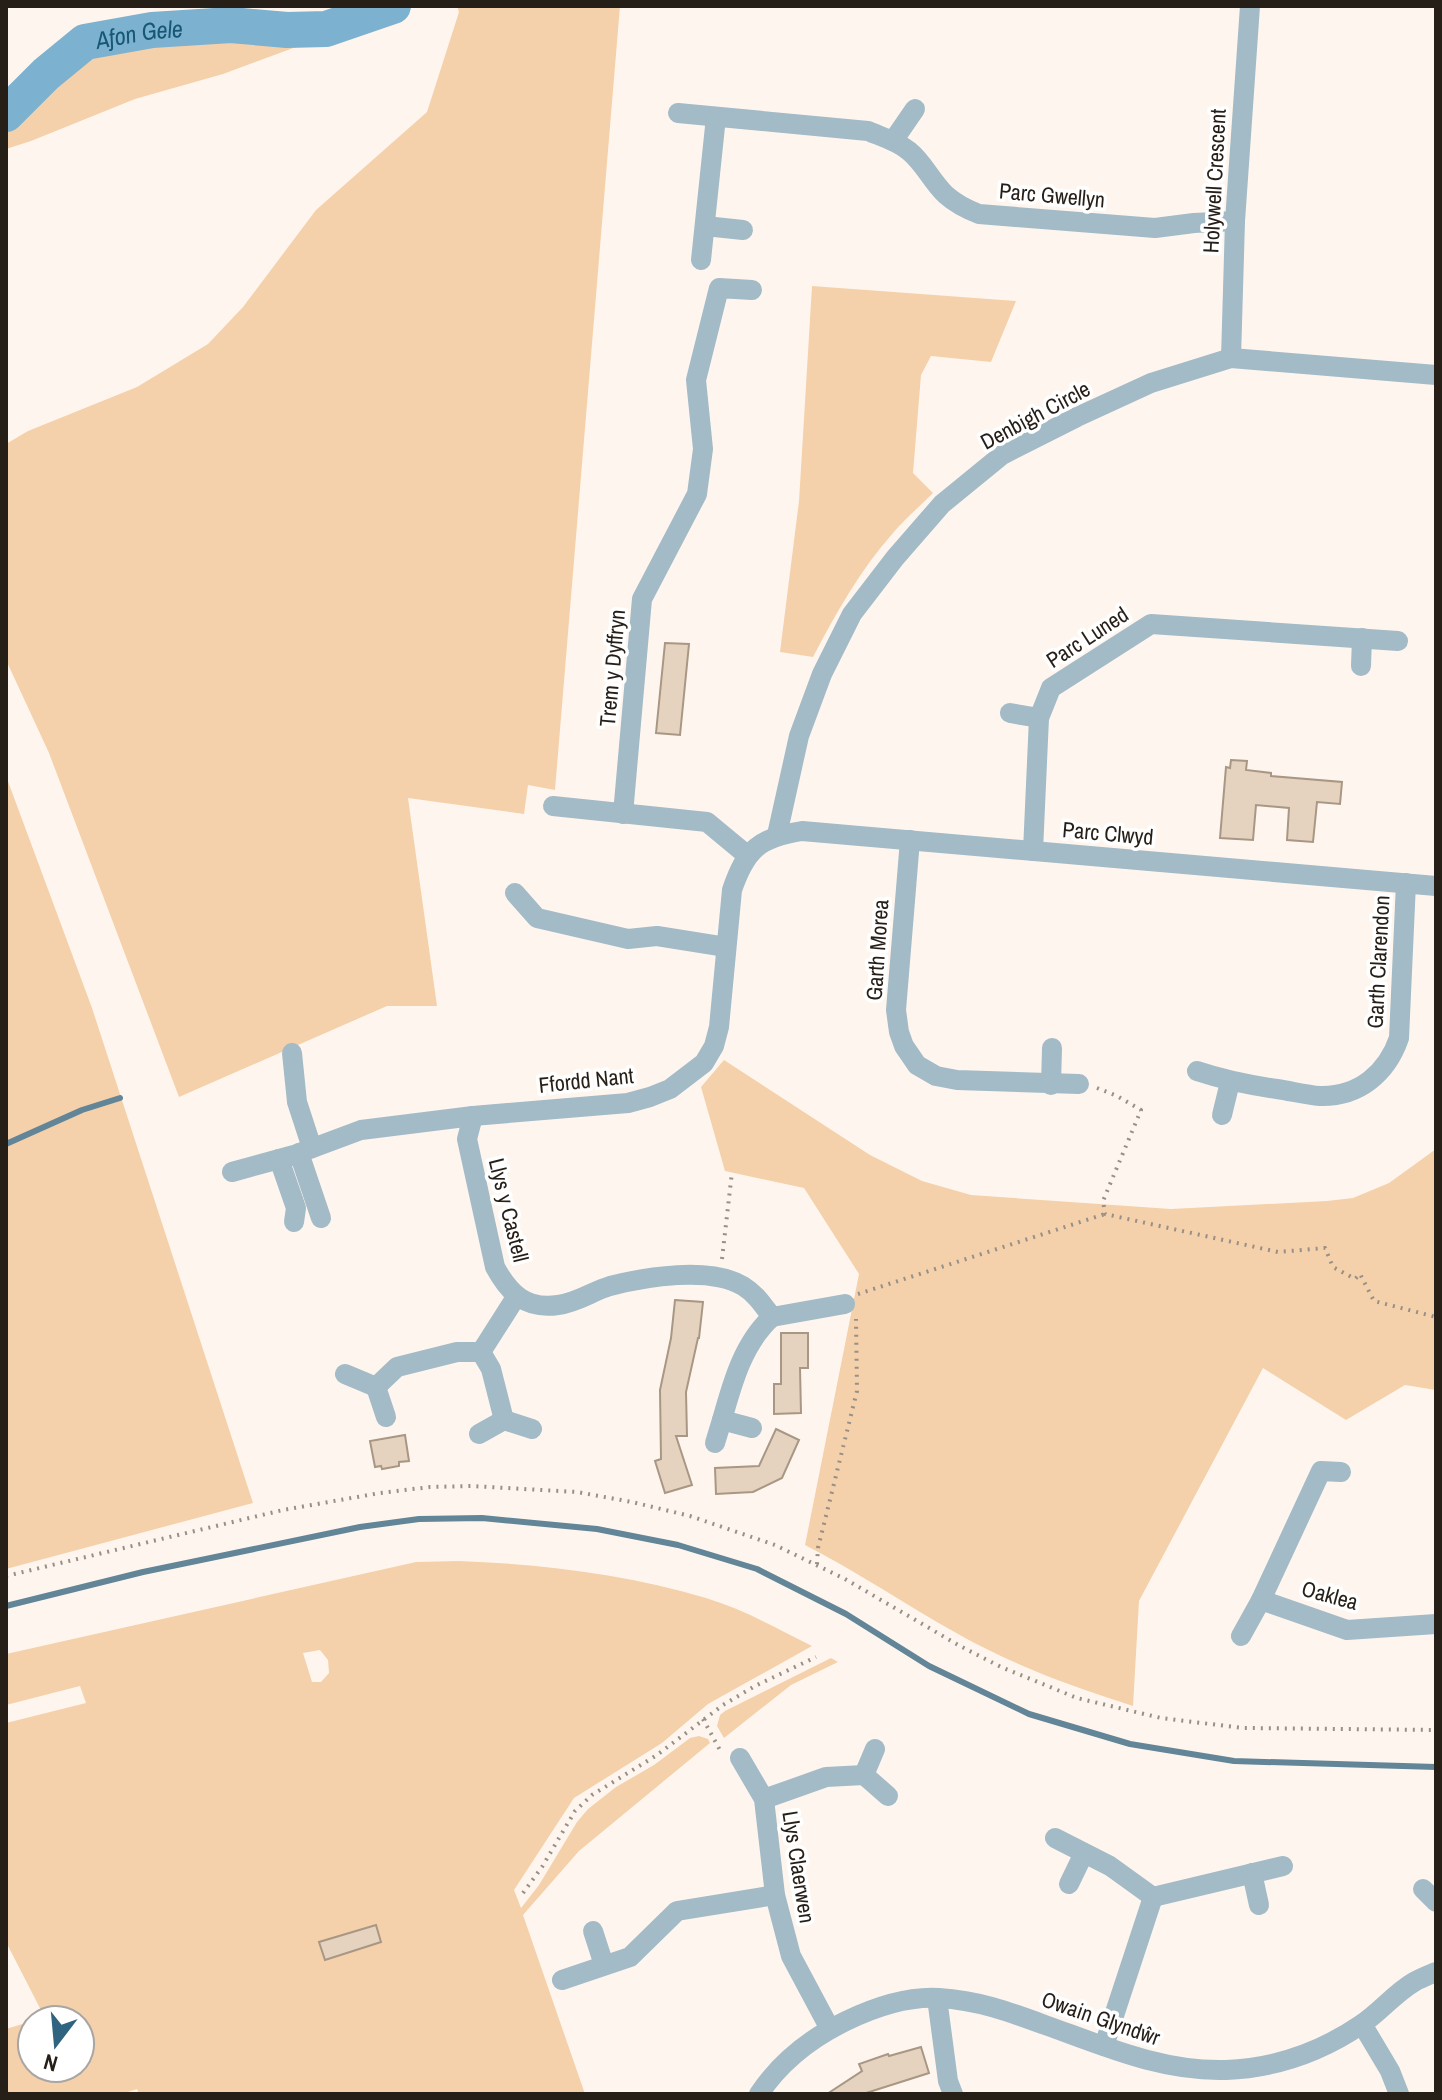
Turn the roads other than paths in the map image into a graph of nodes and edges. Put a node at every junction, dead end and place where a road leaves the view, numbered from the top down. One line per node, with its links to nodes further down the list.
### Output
1 (1250, 6): 6 (street, Holywell Crescent)
2 (915, 109): 5 (street)
3 (678, 113): 4 (street, Parc Gwellyn)
4 (716, 117): 5 (street, Parc Gwellyn); 7 (street)
5 (893, 141): 6 (street, Parc Gwellyn)
6 (1235, 221): 11 (street, Holywell Crescent)
7 (705, 226): 8 (street); 9 (street)
8 (743, 230)
9 (701, 260)
10 (752, 290): 19 (street, Trem y Dyffryn)
11 (1231, 358): 12 (street, Denbigh Circle); 20 (street, Denbigh Circle)
12 (1436, 375)
13 (1362, 638): 14 (street, Parc Luned); 15 (street); 17 (street, Parc Luned)
14 (1398, 641)
15 (1361, 666)
16 (1010, 713): 17 (street)
17 (1039, 718): 22 (street, Parc Luned)
18 (553, 806): 19 (street)
19 (623, 814): 23 (street)
20 (777, 835): 21 (street, Parc Clwyd); 23 (street, Ffordd Nant)
21 (910, 840): 22 (street, Parc Clwyd); 33 (street, Garth Morea)
22 (1033, 851): 24 (street, Parc Clwyd)
23 (748, 856): 27 (street, Ffordd Nant)
24 (1406, 883): 25 (street, Parc Clwyd); 31 (street, Garth Clarendon)
25 (1436, 886)
26 (515, 893): 27 (street)
27 (726, 947): 35 (street, Ffordd Nant)
28 (1052, 1048): 33 (street)
29 (292, 1053): 36 (street)
30 (1197, 1071): 31 (street, Garth Clarendon)
31 (1230, 1082): 34 (street)
32 (1079, 1084): 33 (street, Garth Morea)
33 (1051, 1085)
34 (1222, 1115)
35 (473, 1116): 36 (street, Ffordd Nant); 41 (street, Llys y Castell)
36 (306, 1151): 37 (street, Ffordd Nant); 39 (street)
37 (279, 1159): 38 (street, Ffordd Nant); 40 (street)
38 (232, 1172)
39 (321, 1218)
40 (294, 1222)
41 (516, 1297): 43 (street, Llys y Castell); 44 (street)
42 (845, 1304): 43 (street)
43 (772, 1317): 49 (street)
44 (481, 1352): 46 (street); 48 (street)
45 (345, 1374): 46 (street)
46 (376, 1387): 47 (street)
47 (386, 1417)
48 (504, 1420): 51 (street); 52 (street)
49 (722, 1420): 50 (street); 53 (street)
50 (752, 1428)
51 (532, 1429)
52 (479, 1434)
53 (715, 1443)
54 (1330, 1466): 55 (street, Oaklea)
55 (1261, 1600): 56 (street, Oaklea); 57 (street, Oaklea)
56 (1436, 1624)
57 (1241, 1636)
58 (875, 1749): 60 (street)
59 (740, 1758): 62 (street, Llys Claerwen)
60 (864, 1775): 61 (street); 62 (street)
61 (888, 1796)
62 (764, 1799): 68 (street, Llys Claerwen)
63 (1055, 1838): 64 (street)
64 (1084, 1853): 67 (street); 69 (street)
65 (1283, 1866): 66 (street)
66 (1252, 1873): 69 (street); 70 (street)
67 (1069, 1884)
68 (775, 1895): 72 (street); 77 (street, Llys Claerwen)
69 (1153, 1897): 78 (street)
70 (1259, 1905)
71 (593, 1931): 72 (street)
72 (604, 1965): 74 (street)
73 (1436, 1972): 76 (street, Owain Glyndŵr)
74 (562, 1980)
75 (937, 1998): 77 (street, Owain Glyndŵr); 78 (street, Owain Glyndŵr); 80 (street)
76 (1362, 2024): 78 (street, Owain Glyndŵr); 81 (street)
77 (830, 2029): 79 (street, Owain Glyndŵr)
78 (1104, 2046)
79 (759, 2094)
80 (953, 2094)
81 (1399, 2094)

